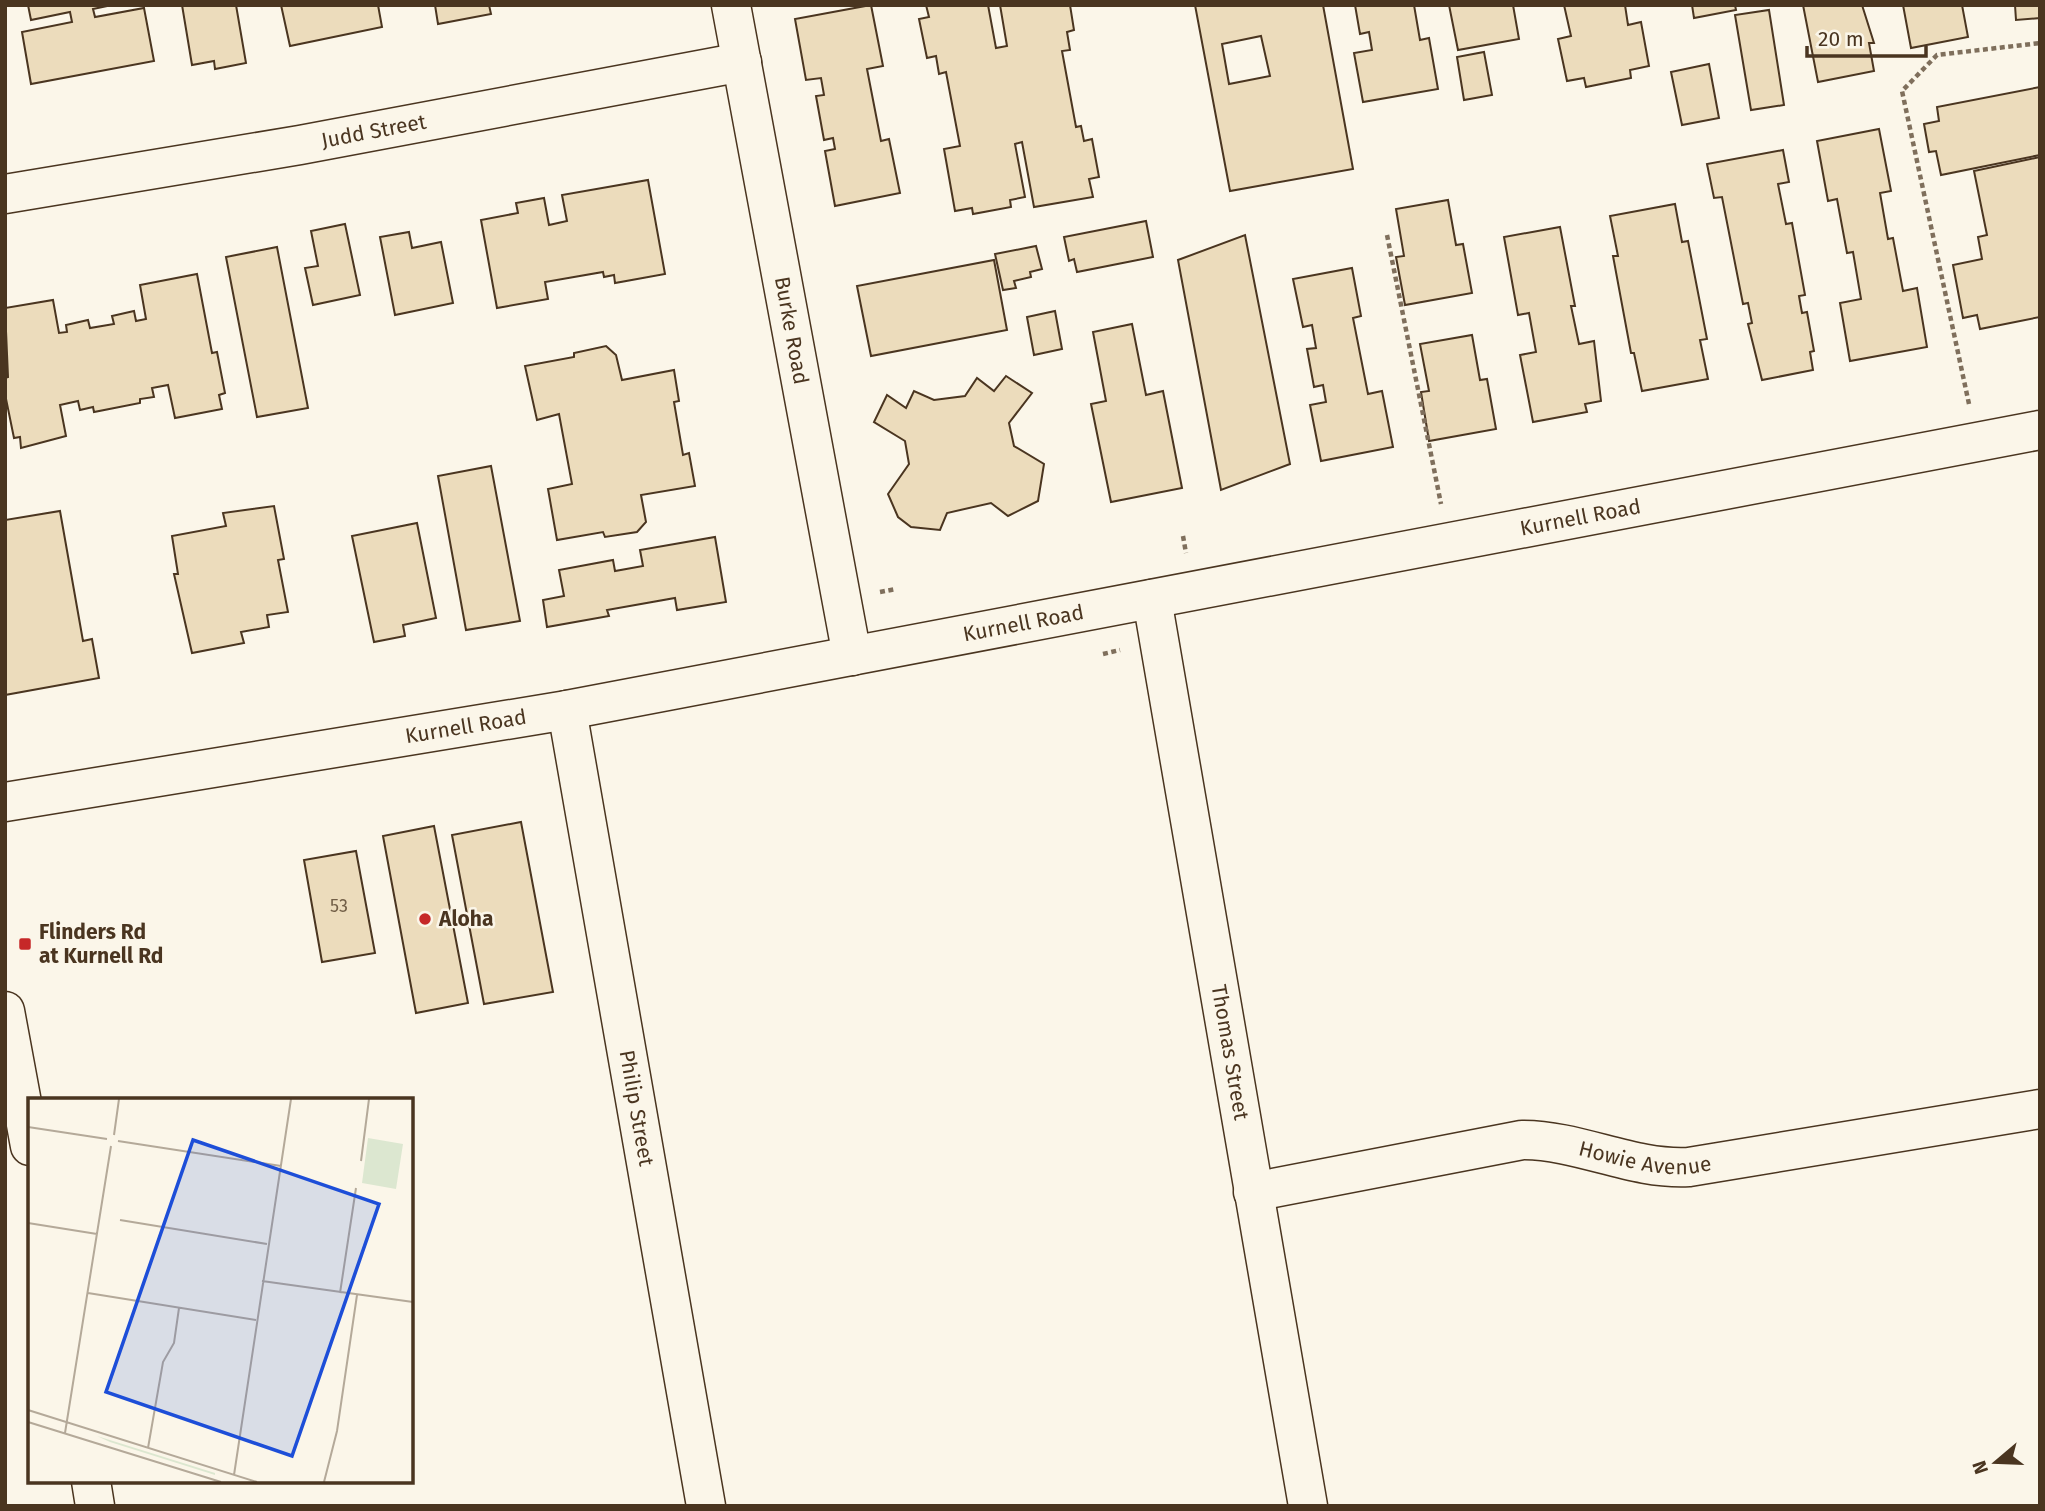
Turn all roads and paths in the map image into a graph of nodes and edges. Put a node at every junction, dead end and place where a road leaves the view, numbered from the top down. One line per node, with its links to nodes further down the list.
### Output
1 (731, 5): 3 (street, Burke Road)
2 (2040, 43): 7 (path)
3 (741, 62): 4 (street, Judd Street); 10 (street, Burke Road)
4 (5, 194)
5 (1387, 235): 8 (path)
6 (2040, 430): 7 (street, Kurnell Road)
7 (1978, 442): 8 (street, Kurnell Road)
8 (1449, 542): 9 (street, Kurnell Road)
9 (1152, 598): 10 (street, Kurnell Road); 16 (street, Thomas Street)
10 (852, 656): 11 (street, Kurnell Road)
11 (567, 710): 12 (street, Kurnell Road); 19 (street, Philip Street)
12 (5, 802)
13 (5, 1011): 15 (street)
14 (2040, 1109): 16 (street, Howie Avenue)
15 (28, 1135)
16 (1253, 1192): 20 (street, Thomas Street)
17 (91, 1483): 18 (street)
18 (96, 1506)
19 (706, 1506)
20 (1308, 1506)

